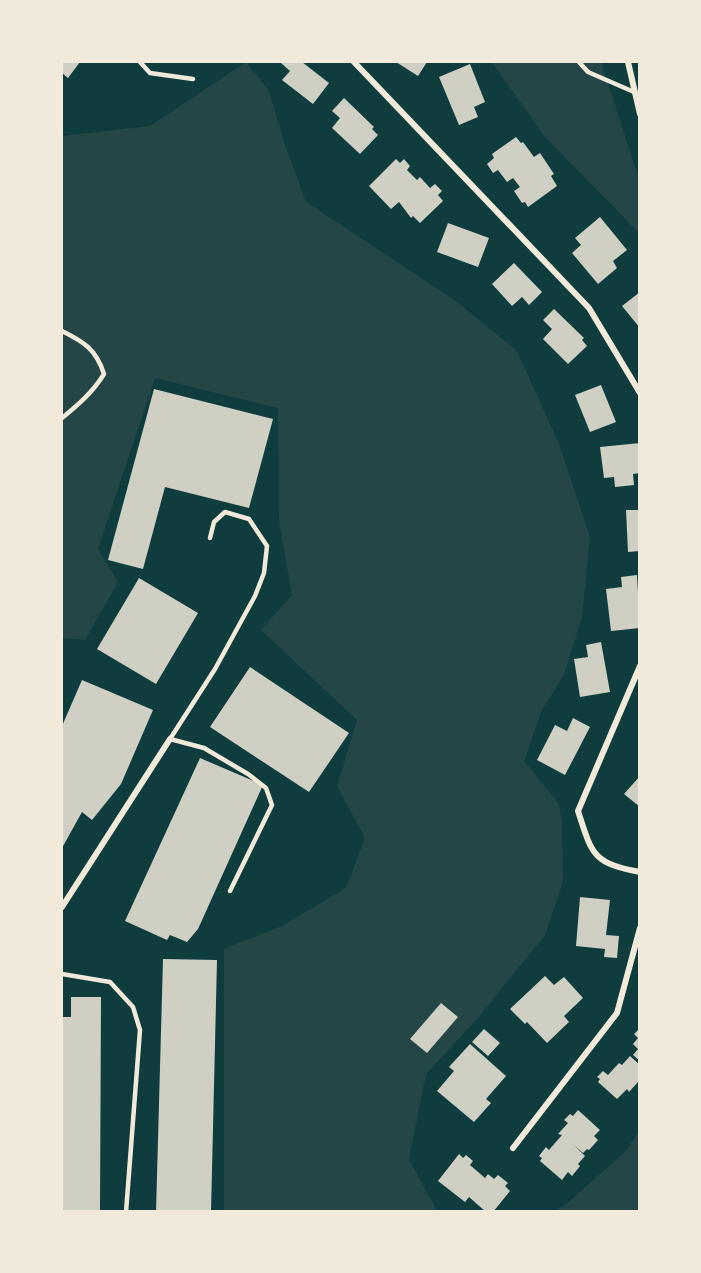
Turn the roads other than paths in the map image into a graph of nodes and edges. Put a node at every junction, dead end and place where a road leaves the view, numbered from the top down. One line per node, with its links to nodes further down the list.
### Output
1 (140, 62): 5 (lane)
2 (354, 62): 9 (street)
3 (579, 62): 6 (lane)
4 (628, 62): 6 (street)
5 (193, 79)
6 (634, 92): 7 (street)
7 (639, 114)
8 (62, 331): 10 (lane)
9 (639, 393)
10 (62, 418)
11 (210, 538): 13 (lane)
12 (639, 666): 14 (street)
13 (170, 739): 15 (lane); 16 (street)
14 (639, 872)
15 (230, 891)
16 (62, 907)
17 (639, 928): 19 (street)
18 (62, 974): 20 (lane)
19 (513, 1148)
20 (126, 1212)

